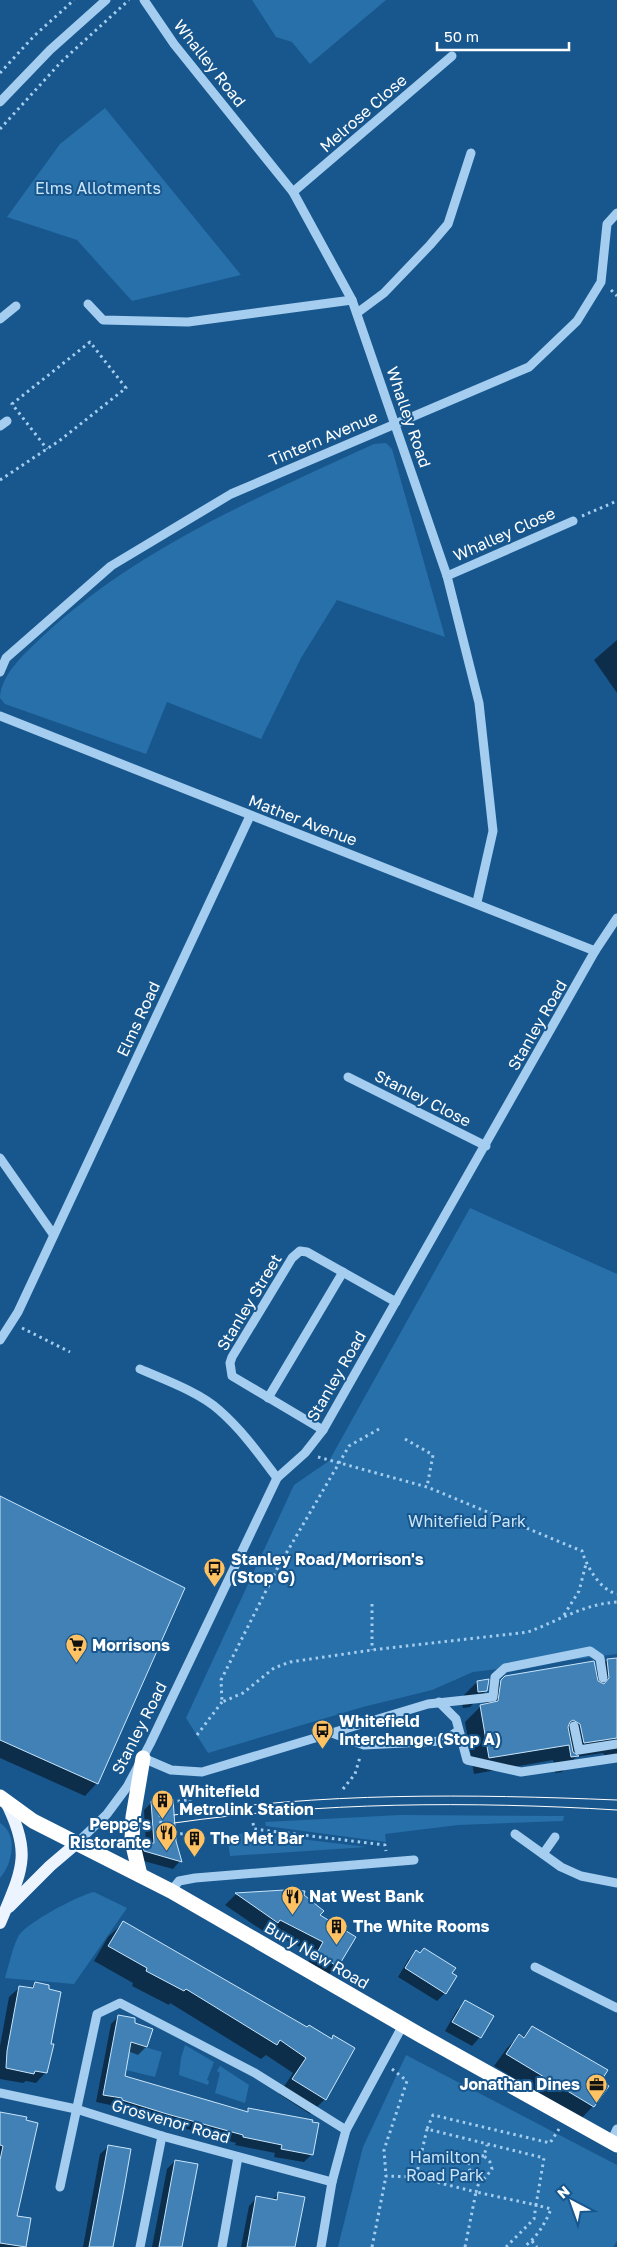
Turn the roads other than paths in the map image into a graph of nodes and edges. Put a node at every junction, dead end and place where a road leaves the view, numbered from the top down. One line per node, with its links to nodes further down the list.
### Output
1 (106, 0): 4 (street)
2 (144, 0): 6 (street, Whalley Road)
3 (452, 56): 6 (street, Melrose Close)
4 (0, 102)
5 (471, 153): 11 (street)
6 (293, 192): 8 (street, Whalley Road)
7 (617, 214): 13 (street, Tintern Avenue)
8 (352, 300): 9 (street); 11 (street, Whalley Road)
9 (88, 304)
10 (16, 306): 12 (street)
11 (357, 313): 13 (street, Whalley Road)
12 (0, 320)
13 (396, 423): 15 (street, Whalley Road); 16 (street, Tintern Avenue)
14 (573, 521): 15 (street, Whalley Close)
15 (447, 576): 19 (street, Whalley Road)
16 (0, 672)
17 (0, 716): 18 (street, Mather Avenue)
18 (250, 816): 19 (street, Mather Avenue); 25 (street, Elms Road)
19 (477, 902): 21 (street, Mather Avenue)
20 (617, 918): 21 (street, Stanley Road)
21 (595, 951): 23 (street, Stanley Road)
22 (348, 1077): 23 (street, Stanley Close)
23 (486, 1146): 27 (street, Stanley Road)
24 (0, 1158): 25 (street)
25 (53, 1234): 28 (street, Elms Road)
26 (343, 1272): 27 (street, Stanley Street); 30 (street); 30 (street, Stanley Street)
27 (396, 1302): 31 (street, Stanley Road)
28 (0, 1340)
29 (140, 1369): 32 (street)
30 (268, 1398): 31 (street, Stanley Street)
31 (323, 1430): 32 (street, Stanley Road)
32 (277, 1478): 39 (street, Stanley Road)
33 (603, 1678): 34 (street)
34 (438, 1702): 36 (street); 37 (street)
35 (574, 1726): 38 (street)
36 (458, 1731): 37 (street); 40 (street)
37 (332, 1732): 39 (street)
38 (617, 1744)
39 (143, 1758): 44 (street, Stanley Road); 47 (highway)
40 (617, 1758)
41 (2, 1799): 44 (highway, Bury New Road); 50 (main road)
42 (515, 1834): 45 (street)
43 (555, 1837): 45 (street)
44 (77, 1843): 47 (highway, Bury New Road); 50 (main road)
45 (543, 1854): 48 (street)
46 (414, 1860): 49 (street)
47 (140, 1875): 49 (highway, Bury New Road)
48 (617, 1884)
49 (171, 1891): 53 (highway, Bury New Road)
50 (2, 1912)
51 (535, 1967): 52 (street)
52 (617, 2008)
53 (403, 2024): 56 (street); 58 (highway, Bury New Road)
54 (0, 2093): 55 (street, Grosvenor Road)
55 (76, 2109): 56 (street); 57 (street, Grosvenor Road); 61 (street)
56 (346, 2130): 60 (street)
57 (162, 2136): 59 (street, Grosvenor Road); 62 (street)
58 (615, 2139)
59 (238, 2157): 60 (street, Grosvenor Road); 63 (street)
60 (332, 2182): 64 (street)
61 (60, 2186)
62 (140, 2247)
63 (222, 2247)
64 (321, 2247)

